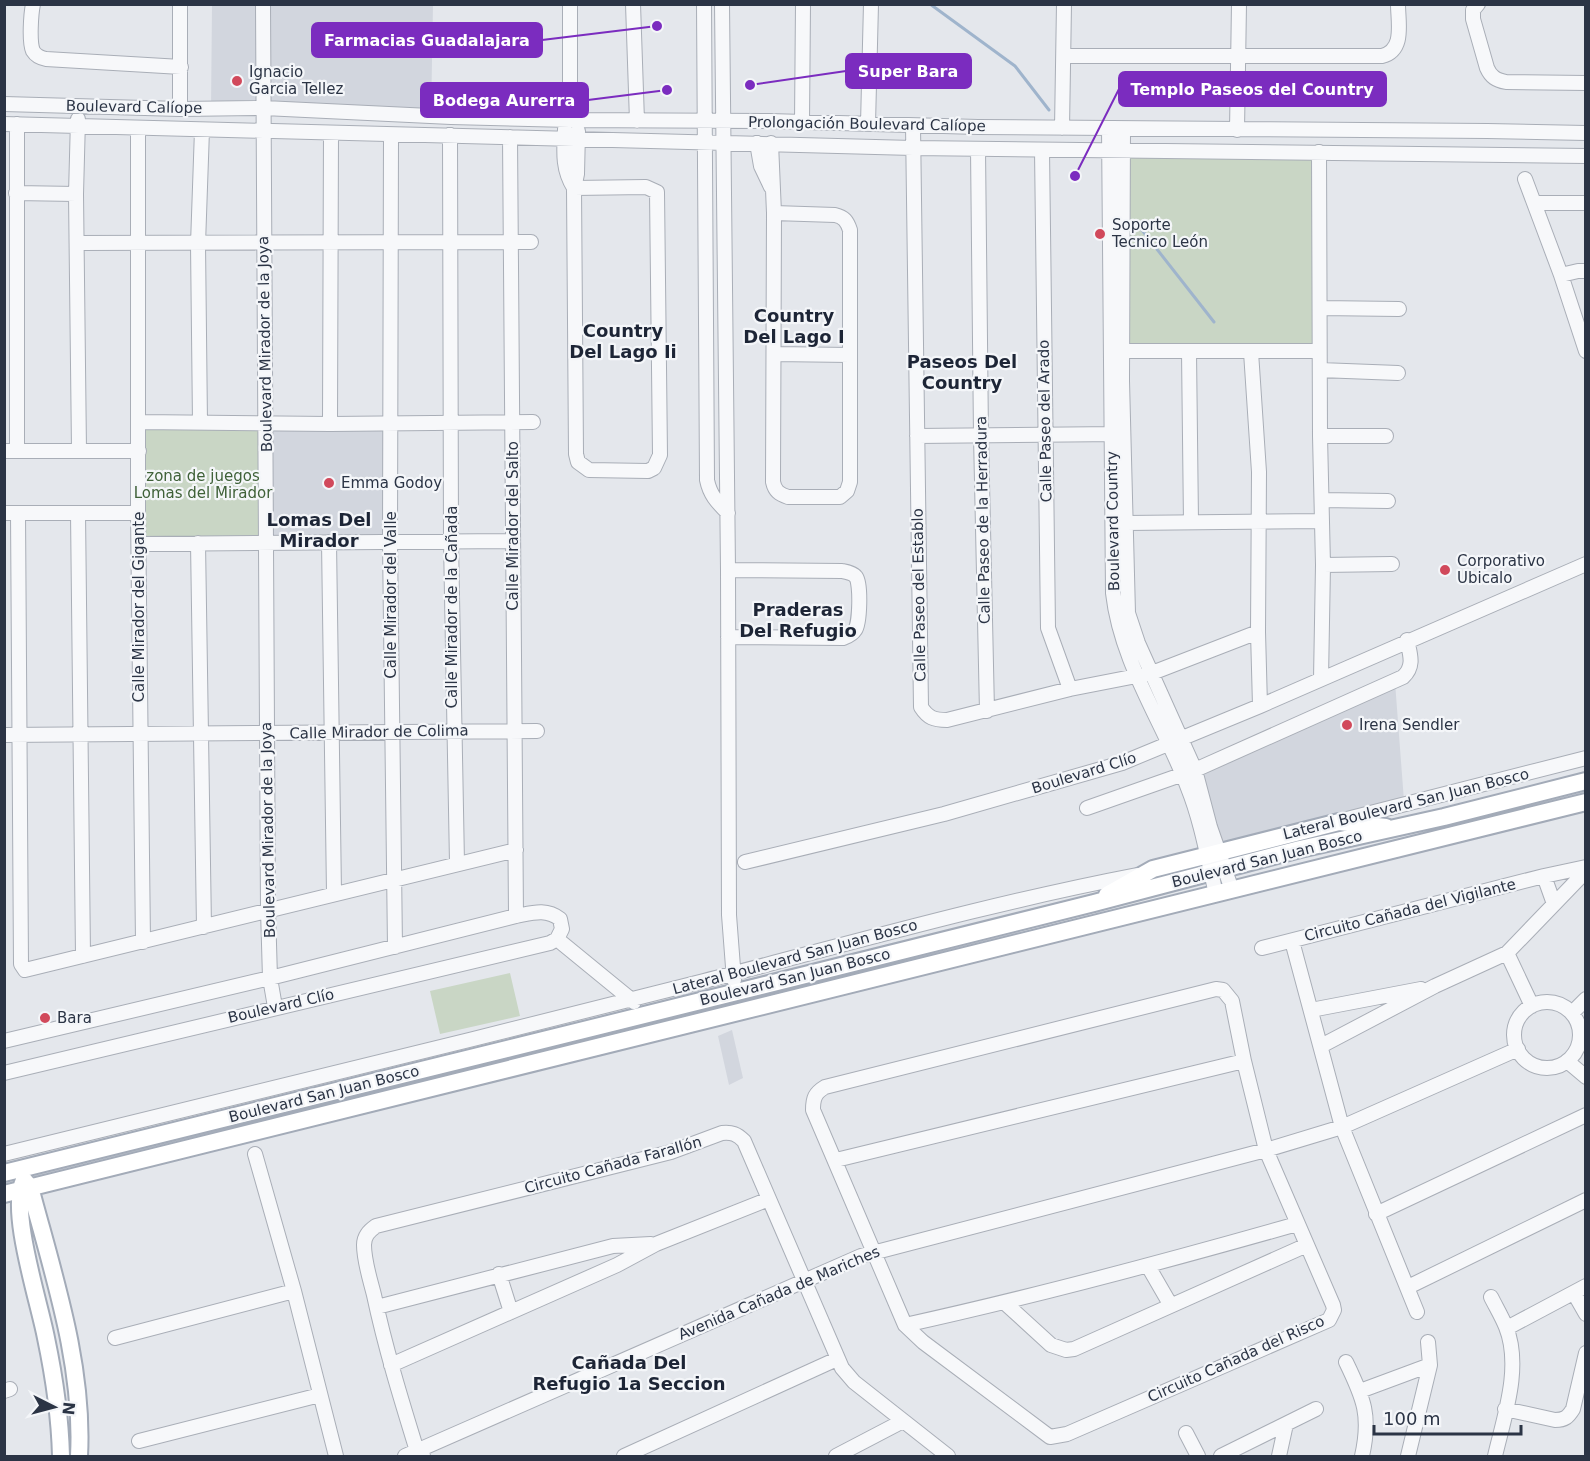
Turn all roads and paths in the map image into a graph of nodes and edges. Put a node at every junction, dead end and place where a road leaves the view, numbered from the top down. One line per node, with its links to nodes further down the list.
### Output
1 (33, 4): 16 (street)
2 (180, 4): 16 (street)
3 (263, 4): 20 (street, Boulevard Mirador de la Joya)
4 (570, 4): 22 (street)
5 (633, 4): 23 (street)
6 (704, 4): 24 (street)
7 (722, 4): 25 (street)
8 (803, 4): 26 (street)
9 (871, 4): 28 (street)
10 (1064, 4): 15 (street)
11 (1239, 4): 14 (street)
12 (1398, 4): 14 (street)
13 (1478, 4): 17 (street)
14 (1238, 55): 15 (street); 35 (street)
15 (1064, 56): 32 (street)
16 (181, 66): 21 (street)
17 (1586, 83)
18 (4, 104): 19 (street, Boulevard Calíope)
19 (79, 106): 21 (street, Boulevard Calíope); 29 (street)
20 (264, 108): 21 (street, Boulevard Calíope); 22 (street, Prolongación Boulevard Calíope); 37 (street, Boulevard Mirador de la Joya)
21 (180, 109)
22 (571, 120): 23 (street, Prolongación Boulevard Calíope); 43 (street)
23 (637, 121): 24 (street, Prolongación Boulevard Calíope)
24 (705, 121): 25 (street, Prolongación Boulevard Calíope); 44 (street)
25 (723, 121): 26 (street, Prolongación Boulevard Calíope); 45 (street)
26 (802, 122): 28 (street, Prolongación Boulevard Calíope)
27 (11, 124): 29 (street, Boulevard Calíope); 57 (street)
28 (868, 124): 30 (street, Prolongación Boulevard Calíope)
29 (78, 126): 31 (street, Boulevard Calíope); 58 (street)
30 (913, 126): 32 (street, Prolongación Boulevard Calíope); 47 (street, Calle Paseo del Establo)
31 (138, 128): 34 (street, Boulevard Calíope); 68 (street, Calle Mirador del Gigante)
32 (1062, 128): 33 (street, Prolongación Boulevard Calíope)
33 (1116, 129): 35 (street, Prolongación Boulevard Calíope); 50 (street, Boulevard Country)
34 (202, 130): 37 (street, Boulevard Calíope); 70 (street)
35 (1237, 130): 36 (street, Prolongación Boulevard Calíope)
36 (1374, 130): 39 (street, Prolongación Boulevard Calíope); 52 (street)
37 (264, 132): 38 (street, Prolongación Boulevard Calíope); 69 (street, Boulevard Mirador de la Joya)
38 (331, 133): 40 (street, Prolongación Boulevard Calíope); 62 (street)
39 (1586, 133)
40 (391, 135): 41 (street, Prolongación Boulevard Calíope); 63 (street, Calle Mirador del Valle)
41 (450, 135): 42 (street, Prolongación Boulevard Calíope); 64 (street, Calle Mirador de la Cañada)
42 (510, 137): 43 (street, Prolongación Boulevard Calíope); 65 (street, Calle Mirador del Salto)
43 (571, 138): 44 (street, Prolongación Boulevard Calíope); 55 (street)
44 (706, 142): 45 (street, Prolongación Boulevard Calíope); 106 (street)
45 (724, 142): 46 (street, Prolongación Boulevard Calíope); 106 (street)
46 (764, 143): 47 (street, Prolongación Boulevard Calíope); 56 (street); 56 (street)
47 (913, 148): 48 (street, Prolongación Boulevard Calíope); 94 (street, Calle Paseo del Establo)
48 (978, 149): 49 (street, Prolongación Boulevard Calíope); 95 (street, Calle Paseo de la Herradura)
49 (1042, 150): 50 (street, Prolongación Boulevard Calíope); 93 (street, Calle Paseo del Arado)
50 (1116, 151): 51 (street, Prolongación Boulevard Calíope); 75 (street, Boulevard Country); 92 (street, Boulevard Country)
51 (1319, 152): 52 (street, Prolongación Boulevard Calíope); 73 (street)
52 (1374, 153): 53 (street, Prolongación Boulevard Calíope)
53 (1586, 156)
54 (1525, 179): 59 (street)
55 (574, 188): 55 (street)
56 (773, 192): 61 (street)
57 (16, 193): 58 (street); 99 (street)
58 (76, 194): 67 (street)
59 (1535, 203): 60 (street); 72 (street)
60 (1586, 203)
61 (774, 213): 80 (street); 81 (street)
62 (330, 242): 63 (street); 69 (street); 91 (street)
63 (391, 242): 64 (street); 88 (street, Calle Mirador del Valle)
64 (450, 242): 65 (street); 89 (street, Calle Mirador de la Cañada)
65 (510, 242): 66 (street); 90 (street, Calle Mirador del Salto)
66 (531, 242)
67 (77, 243): 68 (street); 98 (street)
68 (139, 243): 70 (street); 84 (street, Calle Mirador del Gigante)
69 (264, 243): 70 (street); 87 (street, Boulevard Mirador de la Joya)
70 (198, 244): 86 (street)
71 (1586, 271): 72 (street)
72 (1561, 275): 77 (street)
73 (1320, 308): 74 (street); 76 (street)
74 (1399, 309)
75 (1122, 351): 78 (street); 92 (street, Boulevard Country)
76 (1320, 351): 79 (street); 82 (street)
77 (1586, 351)
78 (1189, 352): 79 (street); 108 (street)
79 (1251, 352): 109 (street)
80 (774, 354): 81 (street); 81 (street)
81 (850, 355)
82 (1320, 370): 83 (street); 96 (street)
83 (1398, 374)
84 (140, 422): 86 (street); 100 (street, Calle Mirador del Gigante)
85 (533, 422): 90 (street)
86 (200, 423): 87 (street)
87 (266, 423): 91 (street); 115 (street, Boulevard Mirador de la Joya)
88 (391, 423): 89 (street); 91 (street); 116 (street, Calle Mirador del Valle)
89 (452, 423): 90 (street); 113 (street, Calle Mirador de la Cañada)
90 (513, 423): 111 (street, Calle Mirador del Salto)
91 (330, 424)
92 (1117, 434): 93 (street); 110 (street, Boulevard Country); 126 (street, Boulevard Country)
93 (1046, 435): 95 (street); 128 (street, Calle Paseo del Arado)
94 (917, 436): 95 (street); 130 (street, Calle Paseo del Establo)
95 (981, 436): 130 (street, Calle Paseo de la Herradura)
96 (1320, 436): 97 (street); 101 (street)
97 (1386, 436)
98 (79, 450): 99 (street); 100 (street)
99 (11, 451)
100 (139, 451): 105 (street, Calle Mirador del Gigante)
101 (1322, 500): 102 (street); 107 (street)
102 (1388, 501)
103 (11, 513): 104 (street); 140 (street)
104 (78, 513): 105 (street); 137 (street)
105 (138, 513): 117 (street, Calle Mirador del Gigante)
106 (728, 513): 121 (street)
107 (1322, 521): 109 (street); 120 (street)
108 (1191, 522): 109 (street); 110 (street)
109 (1258, 522): 122 (street)
110 (1126, 524): 125 (street, Boulevard Country)
111 (513, 541): 113 (street); 131 (street, Calle Mirador del Salto)
112 (329, 542): 115 (street); 116 (street); 135 (street)
113 (451, 542): 116 (street); 133 (street, Calle Mirador de la Cañada)
114 (198, 543): 115 (street); 117 (street); 138 (street)
115 (267, 543): 134 (street, Boulevard Mirador de la Joya)
116 (390, 543): 136 (street, Calle Mirador del Valle)
117 (139, 544): 141 (street, Calle Mirador del Gigante)
118 (1392, 564): 120 (street)
119 (1586, 564): 124 (street, Boulevard Clío)
120 (1323, 565): 127 (street)
121 (728, 570): 123 (street); 123 (street)
122 (1258, 632): 125 (street, Calle Paseo del Establo); 129 (street)
123 (728, 638): 178 (street)
124 (1407, 640): 127 (street, Boulevard Clío); 145 (street)
125 (1152, 674): 126 (street, Calle Paseo del Establo); 142 (street, Boulevard Country)
126 (1137, 675): 128 (street, Calle Paseo del Establo); 143 (street, Boulevard Country)
127 (1321, 679): 129 (street, Boulevard Clío)
128 (1070, 689): 130 (street, Calle Paseo del Establo)
129 (1260, 706): 142 (street, Boulevard Clío)
130 (987, 711)
131 (515, 731): 132 (street, Calle Mirador de Colima); 133 (street, Calle Mirador de Colima); 155 (street, Calle Mirador del Salto)
132 (537, 731)
133 (453, 732): 136 (street, Calle Mirador de Colima); 157 (street, Calle Mirador de la Cañada)
134 (267, 733): 135 (street, Calle Mirador de Colima); 138 (street, Calle Mirador de Colima); 168 (street, Boulevard Mirador de la Joya)
135 (332, 733): 136 (street, Calle Mirador de Colima); 165 (street)
136 (392, 733): 163 (street, Calle Mirador del Valle)
137 (80, 734): 140 (street, Calle Mirador de Colima); 141 (street, Calle Mirador de Colima); 177 (street)
138 (201, 734): 141 (street, Calle Mirador de Colima); 170 (street)
139 (4, 735): 140 (street, Calle Mirador de Colima)
140 (20, 735): 177 (street)
141 (141, 735): 173 (street, Calle Mirador del Gigante)
142 (1182, 738): 143 (street, Boulevard Clío); 145 (street, Boulevard Country)
143 (1167, 744): 145 (street, Boulevard Country); 156 (street, Boulevard Clío)
144 (1586, 758): 146 (street, Lateral Boulevard San Juan Bosco)
145 (1189, 773): 150 (street); 158 (street, Boulevard Country)
146 (1518, 775): 148 (street); 151 (street, Lateral Boulevard San Juan Bosco)
147 (1584, 778): 148 (main road, Boulevard San Juan Bosco)
148 (1523, 797): 152 (main road, Boulevard San Juan Bosco)
149 (1586, 802): 160 (main road, Boulevard San Juan Bosco)
150 (1087, 808)
151 (1339, 822): 152 (main road); 153 (main road, Lateral Boulevard San Juan Bosco)
152 (1395, 828): 154 (main road, Boulevard San Juan Bosco)
153 (1294, 833): 154 (main road); 158 (main road, Lateral Boulevard San Juan Bosco)
154 (1300, 849): 158 (main road, Boulevard San Juan Bosco); 160 (main road)
155 (516, 850): 157 (street); 169 (street, Calle Mirador del Salto)
156 (746, 862)
157 (457, 863): 163 (street)
158 (1216, 863): 161 (main road, Lateral Boulevard San Juan Bosco); 164 (street, Boulevard Country); 166 (main road, Boulevard San Juan Bosco)
159 (1586, 869): 162 (street, Circuito Cañada del Vigilante); 167 (street)
160 (1305, 872): 164 (main road, Boulevard San Juan Bosco)
161 (1142, 874): 166 (main road); 178 (street, Lateral Boulevard San Juan Bosco)
162 (1544, 876): 167 (street); 172 (street, Circuito Cañada del Vigilante)
163 (394, 879): 165 (street); 174 (street, Calle Mirador del Valle)
164 (1224, 892): 191 (main road, Boulevard San Juan Bosco)
165 (334, 893): 168 (street)
166 (1094, 903): 181 (main road, Boulevard San Juan Bosco)
167 (1554, 904): 176 (street)
168 (268, 910): 170 (street); 179 (street, Boulevard Mirador de la Joya)
169 (516, 916): 171 (street); 174 (street)
170 (204, 927): 173 (street)
171 (557, 939): 182 (street); 185 (street, Boulevard Clío)
172 (1292, 940): 175 (street); 186 (street, Circuito Cañada del Vigilante)
173 (143, 942): 177 (street)
174 (395, 947): 179 (street)
175 (1262, 948)
176 (1507, 953): 180 (street); 184 (street)
177 (83, 956)
178 (733, 973): 181 (street); 182 (street, Lateral Boulevard San Juan Bosco)
179 (270, 978): 185 (street, Boulevard Mirador de la Joya); 190 (street)
180 (1435, 986): 186 (street); 192 (street)
181 (735, 992): 188 (main road, Boulevard San Juan Bosco)
182 (631, 999): 188 (street); 201 (street, Lateral Boulevard San Juan Bosco)
183 (1586, 999): 187 (street)
184 (1532, 1006): 187 (street); 193 (street)
185 (275, 1007): 196 (street, Boulevard Clío)
186 (1311, 1011): 192 (street, Circuito Cañada del Vigilante)
187 (1572, 1013): 195 (street)
188 (649, 1014): 189 (main road, Boulevard San Juan Bosco)
189 (608, 1024): 191 (main road); 203 (main road, Boulevard San Juan Bosco)
190 (4, 1041)
191 (613, 1044): 207 (main road, Boulevard San Juan Bosco)
192 (1321, 1046): 199 (street, Circuito Cañada del Vigilante)
193 (1518, 1050): 195 (street); 199 (street, Avenida Cañada de Mariches)
194 (1244, 1061): 200 (street, Circuito Cañada del Risco); 204 (street); 204 (street, Circuito Cañada del Risco)
195 (1567, 1061): 197 (street)
196 (5, 1073)
197 (1586, 1077)
198 (1586, 1114): 213 (street)
199 (1342, 1127): 200 (street, Avenida Cañada de Mariches); 213 (street, Circuito Cañada del Vigilante)
200 (1266, 1150): 214 (street, Circuito Cañada del Risco); 218 (street, Avenida Cañada de Mariches)
201 (4, 1154)
202 (255, 1154): 225 (street)
203 (68, 1157): 205 (main road, Boulevard San Juan Bosco); 207 (main road)
204 (836, 1161): 218 (street, Circuito Cañada del Risco)
205 (36, 1165): 206 (main road, Boulevard San Juan Bosco); 209 (main road)
206 (5, 1173): 209 (main road)
207 (71, 1177): 208 (main road, Boulevard San Juan Bosco)
208 (53, 1182): 209 (main road, Boulevard San Juan Bosco); 219 (main road)
209 (20, 1188): 215 (main road); 219 (main road)
210 (769, 1199): 216 (street); 222 (street, Circuito Cañada Farallón); 229 (street, Circuito Cañada Farallón)
211 (1586, 1200): 223 (street)
212 (4, 1206): 215 (main road)
213 (1376, 1214): 223 (street, Circuito Cañada del Vigilante)
214 (1297, 1224): 217 (street, Circuito Cañada del Risco); 220 (street)
215 (22, 1228): 251 (main road)
216 (656, 1244): 221 (street); 230 (street)
217 (1307, 1245): 228 (street); 233 (street, Circuito Cañada del Risco)
218 (875, 1251): 222 (street, Avenida Cañada de Mariches); 233 (street, Circuito Cañada del Risco)
219 (48, 1254): 252 (main road)
220 (1148, 1266): 227 (street); 228 (street)
221 (499, 1274): 229 (street); 230 (street)
222 (804, 1280): 238 (street, Circuito Cañada Farallón); 250 (street, Avenida Cañada de Mariches)
223 (1408, 1287): 231 (street, Circuito Cañada del Vigilante)
224 (1580, 1289): 232 (street); 234 (street)
225 (294, 1291): 235 (street); 243 (street)
226 (1491, 1298): 234 (street)
227 (1005, 1303): 228 (street); 233 (street)
228 (1170, 1304)
229 (376, 1307): 240 (street, Circuito Cañada Farallón)
230 (511, 1311): 240 (street)
231 (1417, 1312)
232 (1586, 1314)
233 (905, 1325)
234 (1507, 1328): 245 (street)
235 (115, 1338)
236 (1428, 1342): 241 (street)
237 (1586, 1353): 245 (street)
238 (837, 1359): 246 (street, Circuito Cañada Farallón); 254 (street)
239 (1346, 1362): 242 (street)
240 (391, 1365): 250 (street, Circuito Cañada Farallón)
241 (1430, 1365): 242 (street); 261 (street)
242 (1360, 1391): 260 (street)
243 (320, 1395): 249 (street); 253 (street)
244 (1316, 1409): 247 (street)
245 (1505, 1409): 262 (street)
246 (903, 1421): 255 (street); 256 (street, Circuito Cañada Farallón)
247 (1286, 1424): 258 (street); 259 (street)
248 (1186, 1433): 257 (street)
249 (139, 1441)
250 (415, 1455)
251 (61, 1456)
252 (79, 1456)
253 (336, 1456)
254 (624, 1456)
255 (836, 1456)
256 (948, 1456)
257 (1198, 1456)
258 (1221, 1456)
259 (1279, 1456)
260 (1362, 1456)
261 (1408, 1456)
262 (1495, 1456)

